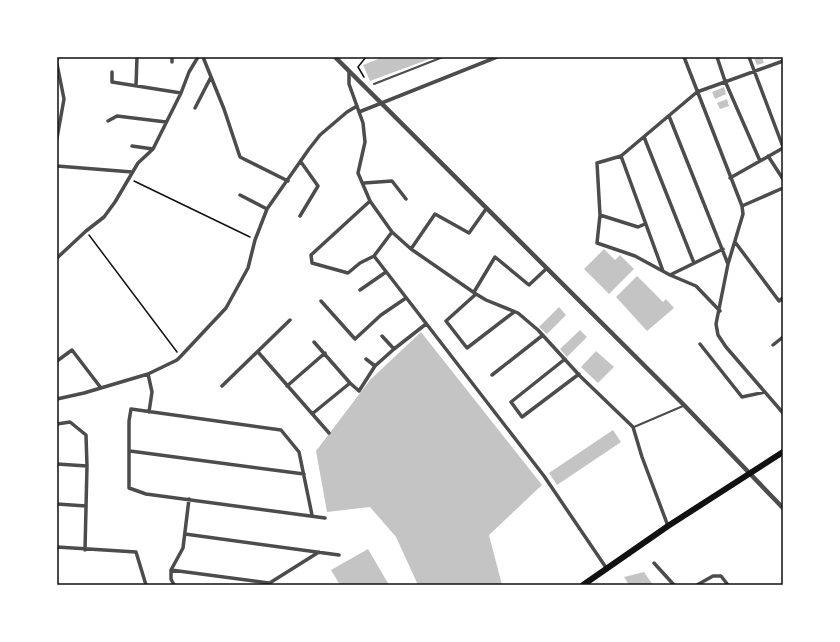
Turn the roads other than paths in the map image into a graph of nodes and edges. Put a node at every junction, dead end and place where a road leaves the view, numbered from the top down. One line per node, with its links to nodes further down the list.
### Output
1 (58, 57): 13 (street)
2 (137, 57): 23 (street)
3 (172, 57): 15 (street)
4 (198, 57): 25 (street)
5 (203, 57): 20 (street)
6 (335, 57): 17 (street)
7 (443, 57): 22 (lane)
8 (497, 57): 26 (street)
9 (684, 57): 24 (street)
10 (717, 57): 21 (street)
11 (749, 57): 18 (street)
12 (781, 57): 14 (street)
13 (57, 60)
14 (783, 61): 18 (street)
15 (172, 62)
16 (57, 64): 34 (street)
17 (349, 71): 26 (street); 27 (street)
18 (754, 71): 21 (street); 36 (street)
19 (112, 72): 23 (street)
20 (211, 77): 28 (street); 46 (street)
21 (725, 82): 24 (street); 40 (street)
22 (374, 84)
23 (136, 86): 25 (street)
24 (697, 92): 30 (street); 44 (street)
25 (181, 93): 32 (street)
26 (380, 103): 29 (street); 54 (street)
27 (357, 106): 29 (street); 41 (street)
28 (195, 108)
29 (359, 112): 47 (street)
30 (669, 116): 33 (street); 61 (street)
31 (108, 121): 32 (street)
32 (166, 122): 37 (street)
33 (644, 137): 38 (street); 64 (street)
34 (57, 138)
35 (132, 146): 37 (street)
36 (783, 147): 39 (street)
37 (153, 149): 43 (street)
38 (621, 156): 55 (street); 57 (street)
39 (768, 156): 40 (street); 45 (street)
40 (760, 161): 44 (street)
41 (301, 162): 46 (street); 56 (street)
42 (57, 166): 43 (street)
43 (132, 172): 63 (street)
44 (730, 178): 52 (street)
45 (783, 178)
46 (288, 181): 53 (street)
47 (364, 183): 50 (street); 51 (street)
48 (783, 188): 52 (street)
49 (240, 195): 53 (street)
50 (406, 199)
51 (370, 201): 58 (street); 62 (street)
52 (742, 206): 59 (street)
53 (268, 209): 92 (street)
54 (486, 209): 60 (street); 66 (street)
55 (600, 215): 57 (street); 67 (street)
56 (300, 216)
57 (645, 224): 67 (street)
58 (392, 232): 60 (street); 62 (street)
59 (735, 242): 65 (street); 73 (street)
60 (411, 249): 71 (street)
61 (723, 250): 64 (street); 65 (street)
62 (374, 256): 68 (street)
63 (57, 258)
64 (694, 264): 69 (street)
65 (728, 264): 76 (street)
66 (546, 269): 71 (street); 101 (street)
67 (663, 271): 69 (street)
68 (386, 272): 70 (street); 72 (street)
69 (670, 275): 76 (street)
70 (360, 290)
71 (475, 293): 75 (street); 75 (street)
72 (406, 298): 74 (street); 78 (street)
73 (783, 298)
74 (322, 301)
75 (514, 312): 79 (street)
76 (720, 312): 99 (street)
77 (290, 320): 86 (street)
78 (426, 324): 85 (street); 127 (street)
79 (543, 335): 89 (street); 94 (street)
80 (382, 336): 85 (street)
81 (783, 337): 84 (street)
82 (314, 342): 87 (street)
83 (700, 344): 99 (street)
84 (773, 345)
85 (394, 349): 91 (street)
86 (258, 352): 96 (street); 97 (street)
87 (325, 354): 95 (street); 97 (street)
88 (366, 359): 91 (street)
89 (565, 359): 93 (street); 93 (street)
90 (57, 361): 98 (street)
91 (375, 366): 95 (street)
92 (148, 374): 98 (street); 102 (street)
93 (579, 374): 106 (street)
94 (492, 376)
95 (350, 382): 104 (street)
96 (222, 386)
97 (287, 386): 104 (street)
98 (101, 388): 100 (street)
99 (765, 392): 103 (street)
100 (57, 399)
101 (684, 405): 106 (lane); 113 (street)
102 (149, 412): 108 (street); 112 (street)
103 (783, 413)
104 (312, 414): 107 (street)
105 (57, 424): 111 (street)
106 (633, 427): 120 (street)
107 (329, 433)
108 (130, 451): 112 (street); 114 (street)
109 (783, 452): 113 (highway)
110 (57, 464): 111 (street)
111 (87, 466): 116 (street)
112 (304, 474): 118 (street)
113 (750, 474): 117 (street); 120 (highway)
114 (189, 499): 118 (street); 121 (street)
115 (57, 504): 116 (street)
116 (86, 506): 123 (street)
117 (783, 508)
118 (312, 516): 119 (street)
119 (325, 518)
120 (668, 526): 127 (highway)
121 (185, 534): 124 (street); 128 (street)
122 (57, 547): 123 (street)
123 (85, 550): 131 (street)
124 (319, 552): 125 (street); 129 (street)
125 (339, 555)
126 (654, 563): 133 (street)
127 (607, 569): 130 (highway)
128 (171, 570): 129 (street); 132 (street)
129 (267, 584)
130 (586, 584)
131 (146, 585)
132 (174, 585)
133 (674, 585)
134 (697, 585): 135 (street)
135 (728, 585)

